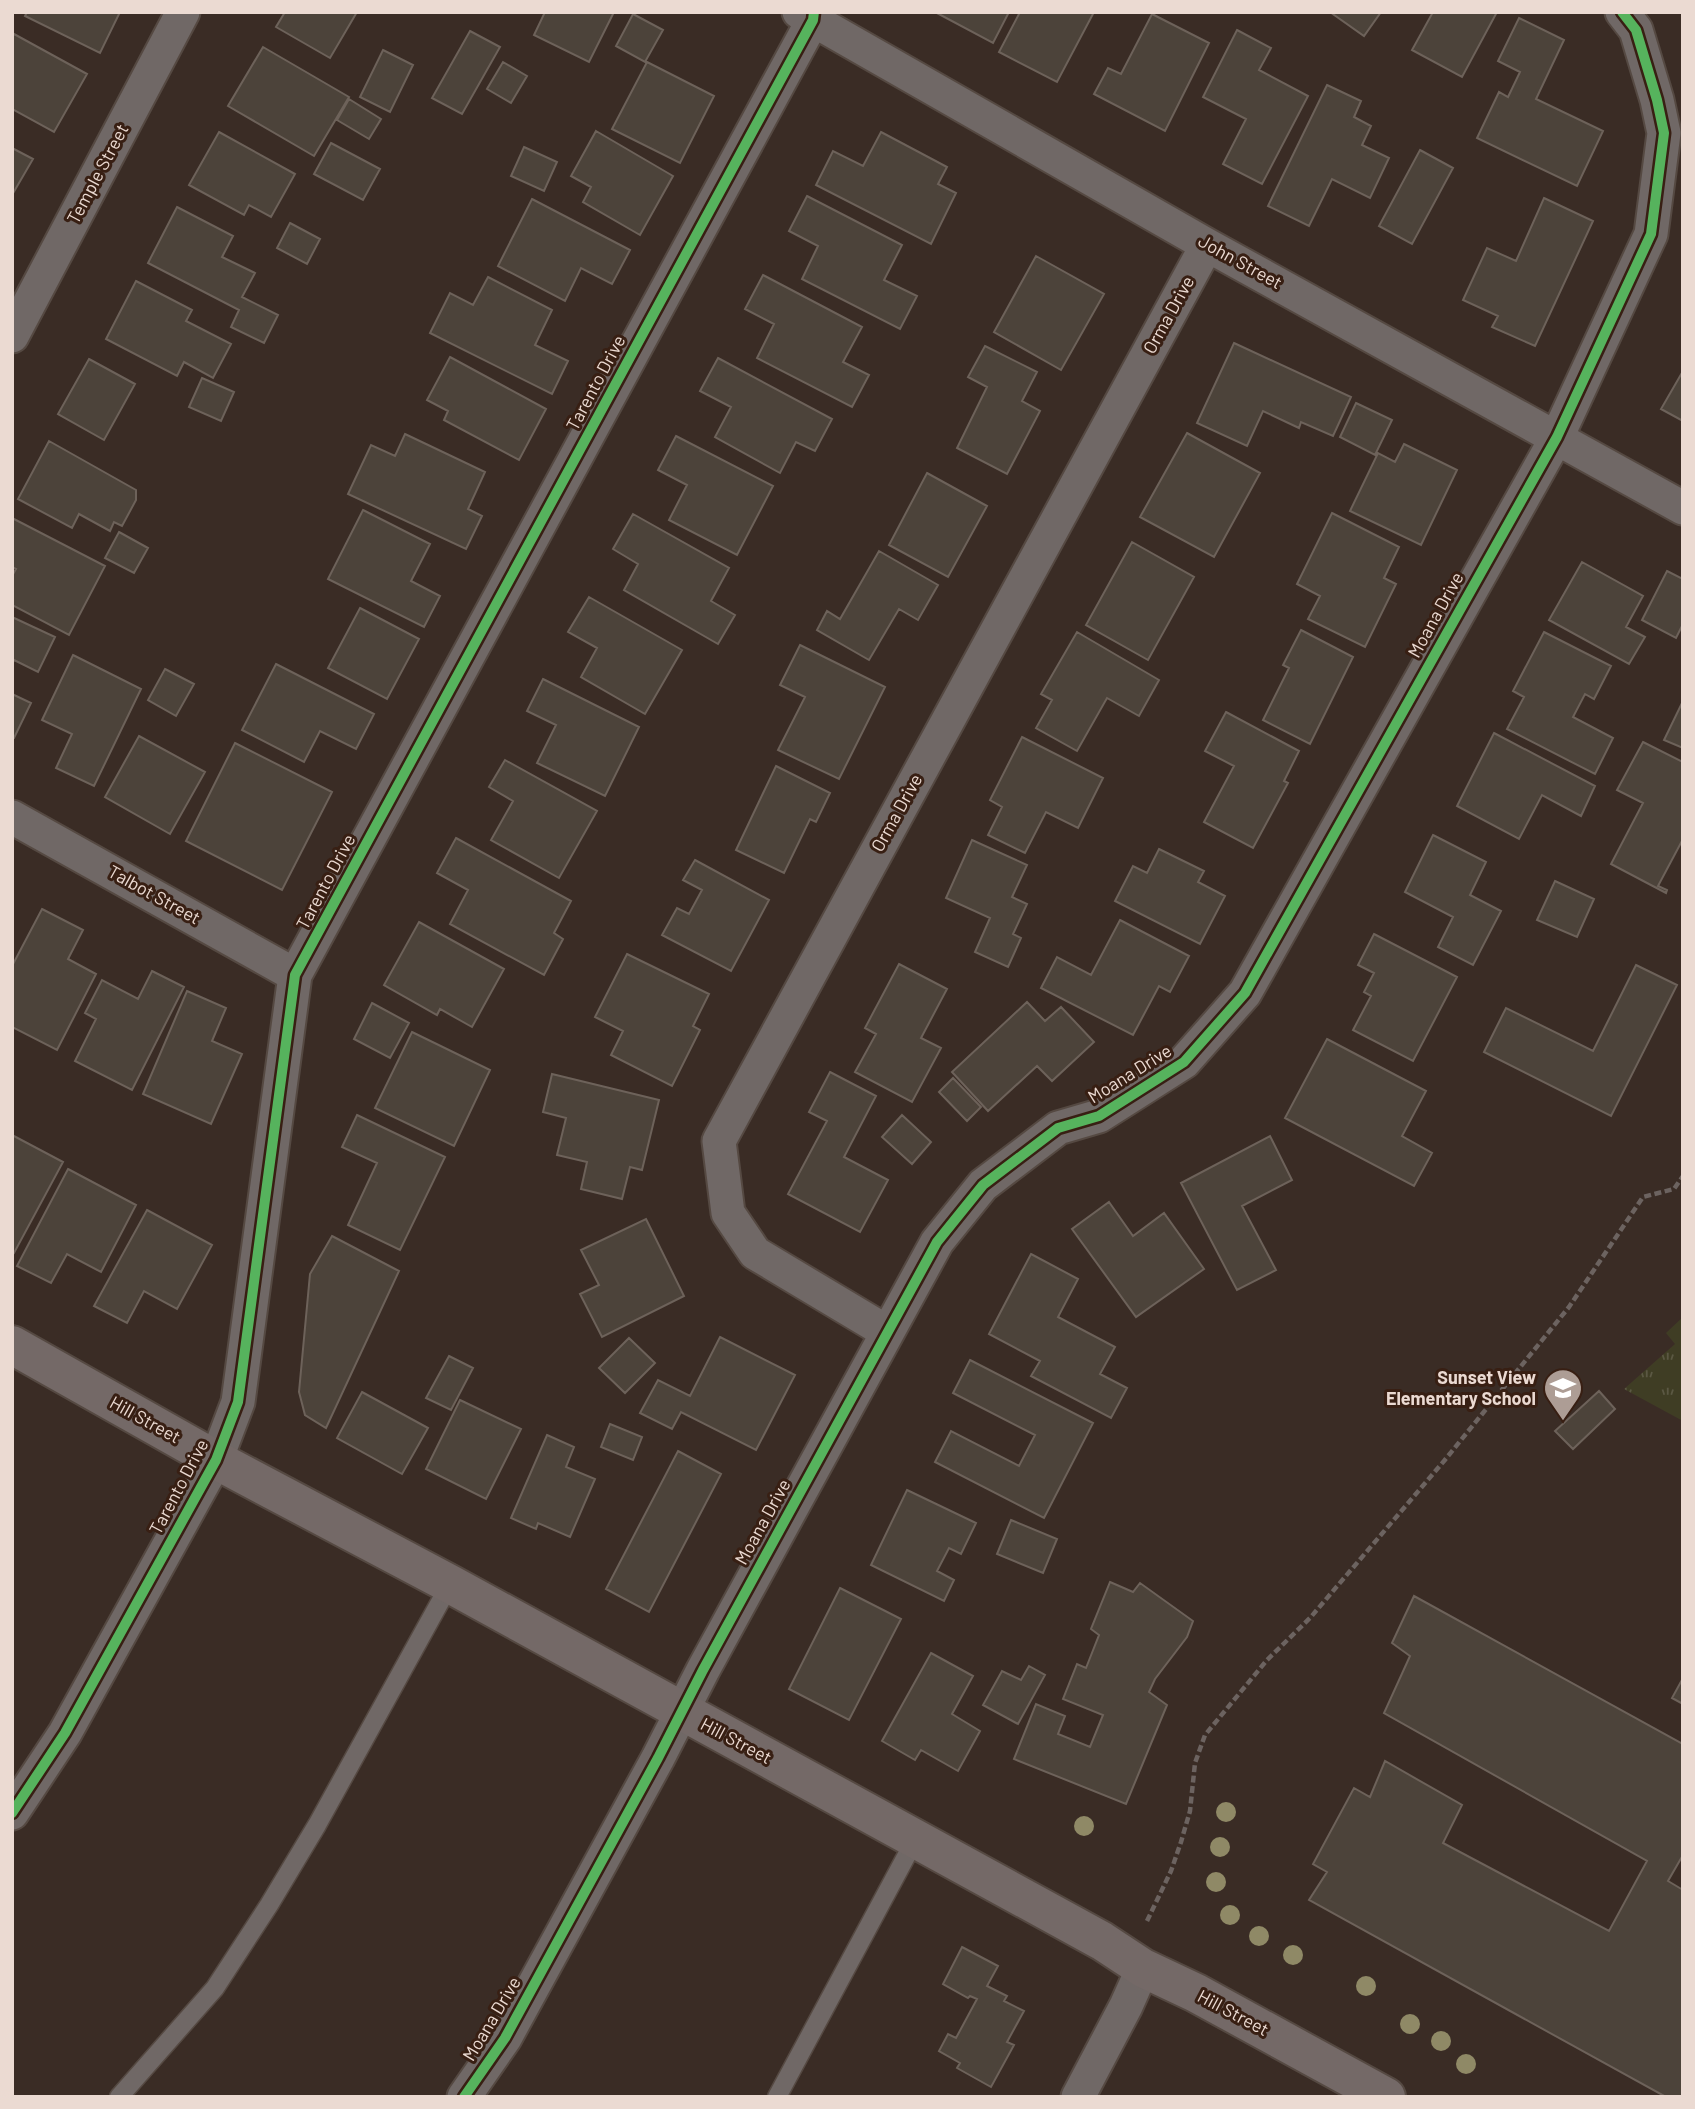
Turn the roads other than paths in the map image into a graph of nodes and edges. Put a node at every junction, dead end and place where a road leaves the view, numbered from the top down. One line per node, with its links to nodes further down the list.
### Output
1 (183, 12): 5 (street, Temple Street)
2 (1622, 12): 6 (street, Moana Drive)
3 (809, 15): 4 (street, John Street); 9 (street, Tarento Drive)
4 (1207, 245): 6 (street, John Street); 10 (street, Orma Drive)
5 (12, 336)
6 (1557, 437): 7 (street, John Street); 10 (street, Moana Drive)
7 (1683, 508)
8 (12, 817): 9 (street, Talbot Street)
9 (295, 975): 12 (street, Tarento Drive)
10 (887, 1332): 14 (street, Moana Drive)
11 (12, 1345): 12 (street, Hill Street)
12 (216, 1460): 13 (street, Hill Street); 15 (street, Tarento Drive)
13 (450, 1584): 14 (street, Hill Street); 18 (lane)
14 (681, 1711): 16 (street, Hill Street); 19 (street, Moana Drive)
15 (12, 1813)
16 (916, 1838): 17 (street, Hill Street); 20 (lane)
17 (1143, 1968): 21 (street); 22 (street, Hill Street)
18 (119, 2097)
19 (464, 2097)
20 (777, 2097)
21 (1078, 2097)
22 (1386, 2097)

